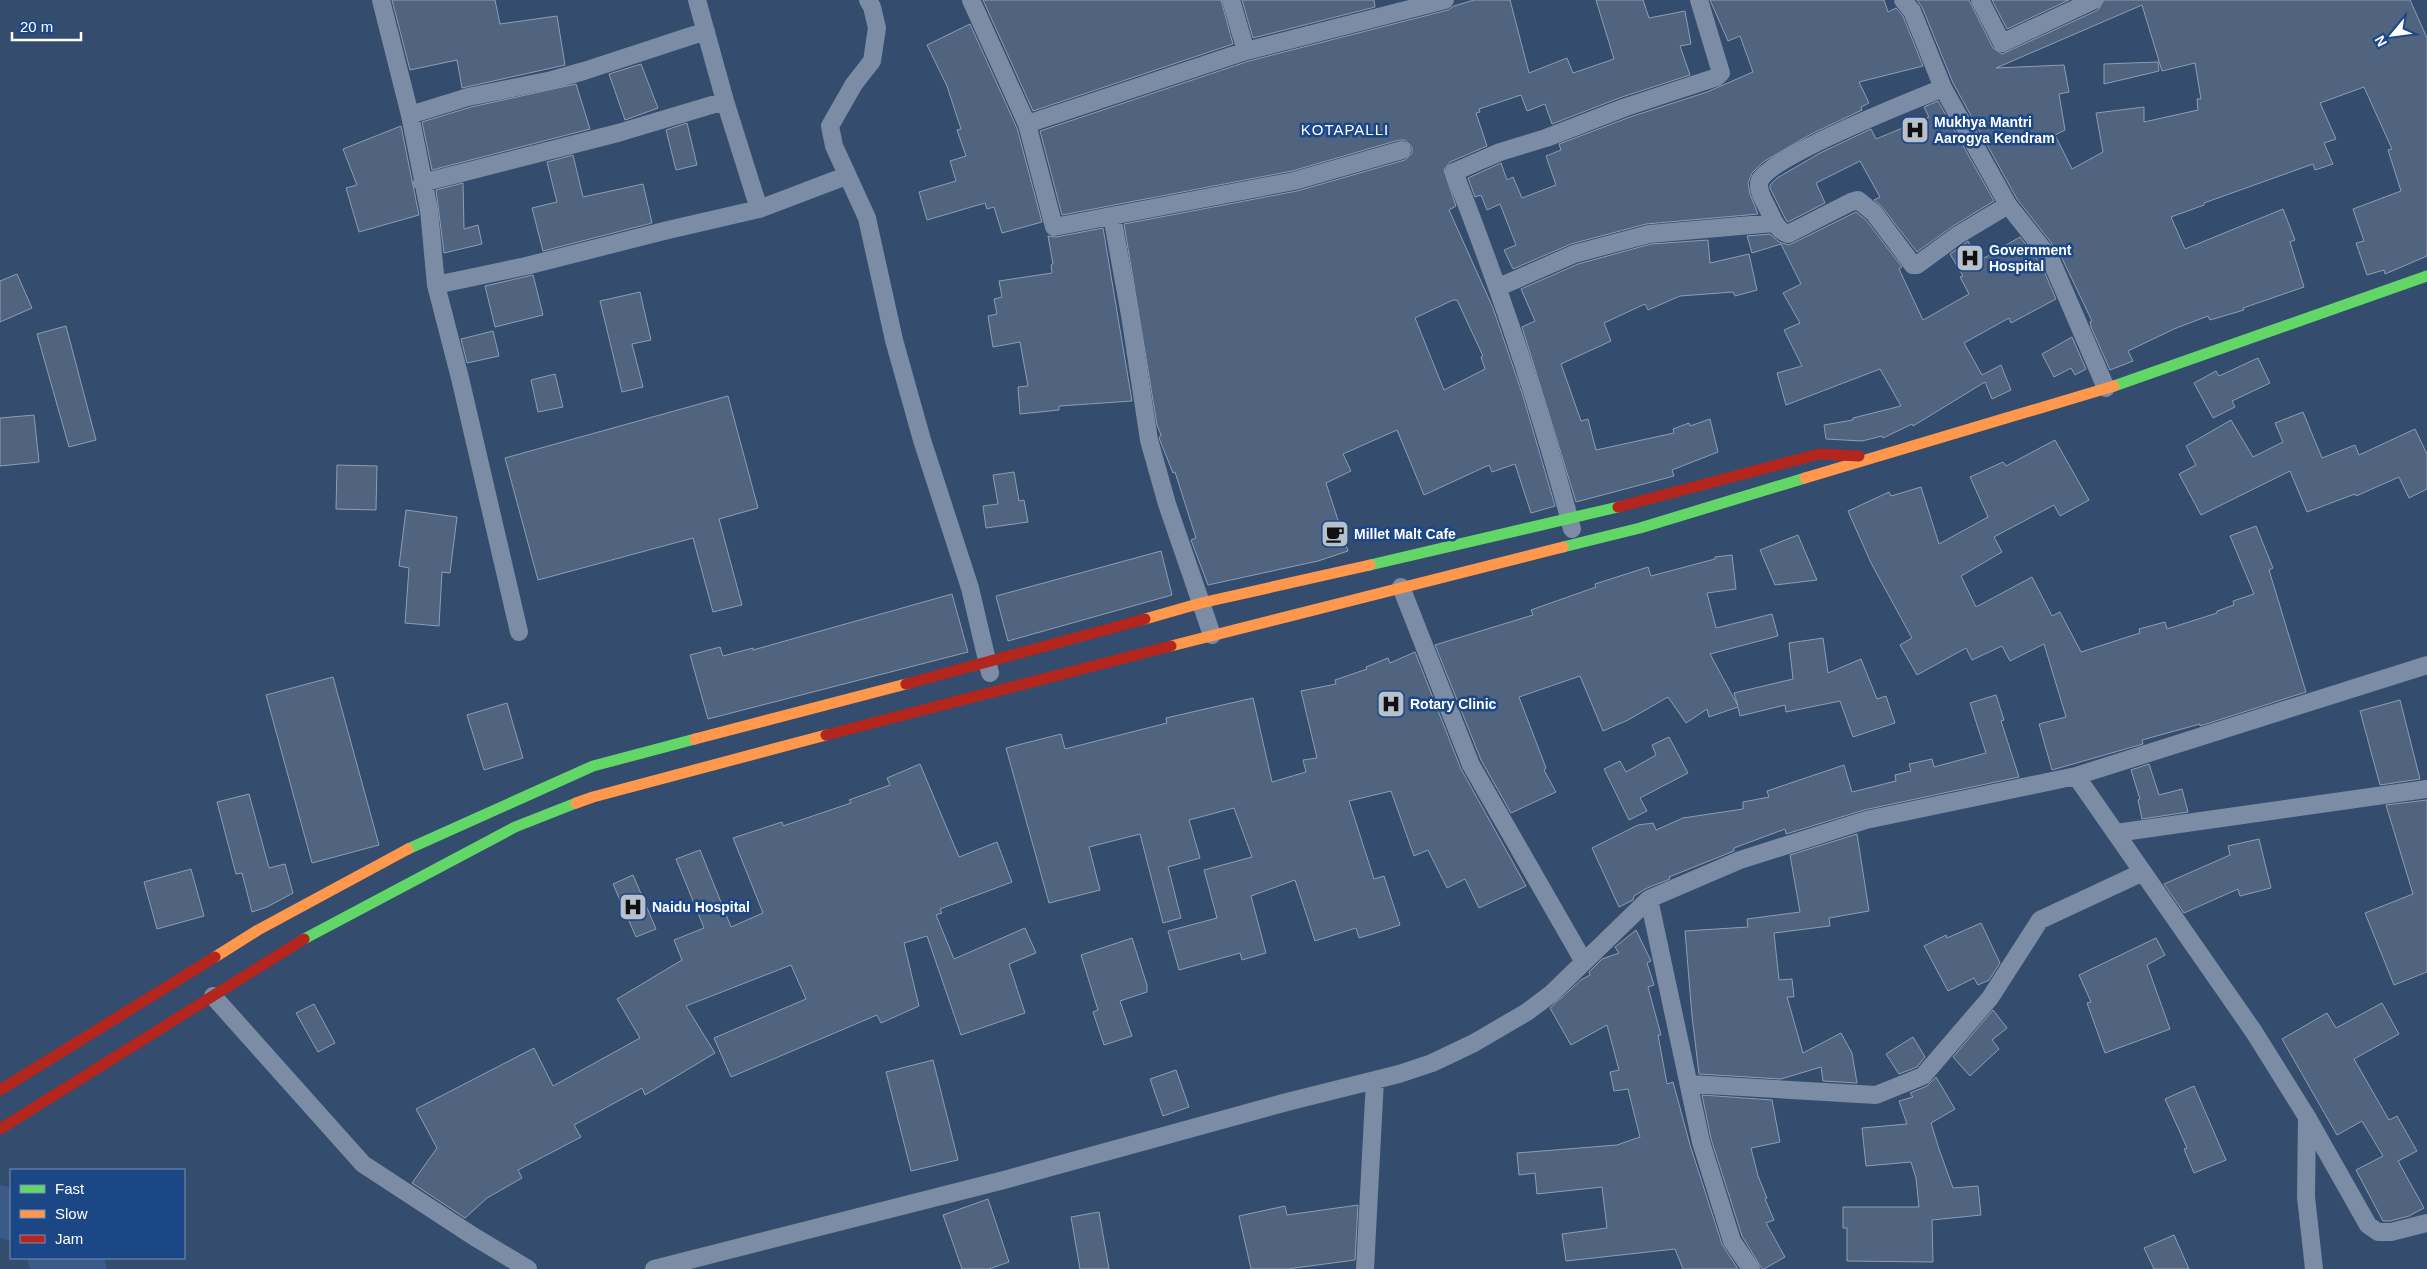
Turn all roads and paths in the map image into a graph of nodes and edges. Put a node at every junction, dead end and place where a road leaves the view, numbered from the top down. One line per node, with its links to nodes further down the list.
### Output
1 (382, 0): 15 (street)
2 (697, 0): 11 (street)
3 (868, 0): 18 (street)
4 (971, 0): 16 (street)
5 (1231, 0): 12 (street)
6 (1445, 0): 12 (street)
7 (1699, 0): 26 (street)
8 (1903, 0): 13 (street)
9 (1980, 0): 10 (street)
10 (2094, 0)
11 (706, 31): 14 (street); 15 (street)
12 (1246, 51): 16 (street)
13 (1943, 88): 20 (street); 23 (street)
14 (725, 102): 19 (street); 21 (street)
15 (410, 115): 19 (street)
16 (1027, 124): 22 (street)
17 (1402, 150): 22 (street)
18 (846, 176): 21 (street); 35 (street)
19 (422, 183): 25 (street)
20 (2008, 205): 23 (street); 27 (street)
21 (759, 209): 25 (street)
22 (1112, 216): 32 (street)
23 (1774, 223): 26 (street)
24 (2427, 276): 27 (main road)
25 (436, 285): 33 (street)
26 (1499, 287): 29 (street)
27 (2106, 388): 28 (main road)
28 (1883, 456): 29 (main road); 30 (main road)
29 (1570, 520): 30 (street); 32 (main road)
30 (1576, 544): 31 (main road)
31 (1401, 587): 34 (main road); 43 (street)
32 (1201, 603): 34 (street); 35 (main road)
33 (519, 632)
34 (1212, 635): 37 (main road)
35 (988, 663): 37 (street); 47 (main road)
36 (2427, 665): 38 (street)
37 (994, 691): 44 (main road)
38 (2076, 776): 40 (street); 42 (street)
39 (2427, 788): 40 (street)
40 (2116, 833): 41 (street)
41 (2143, 872): 46 (street); 48 (street)
42 (1649, 899): 43 (street); 46 (street)
43 (1584, 962): 45 (street)
44 (212, 996): 49 (main road); 51 (street)
45 (1375, 1080): 52 (street); 53 (street)
46 (1690, 1084): 54 (street)
47 (0, 1090)
48 (2307, 1117): 50 (street); 55 (street)
49 (0, 1129)
50 (2427, 1223)
51 (528, 1269)
52 (654, 1269)
53 (1365, 1269)
54 (1750, 1269)
55 (2314, 1269)

